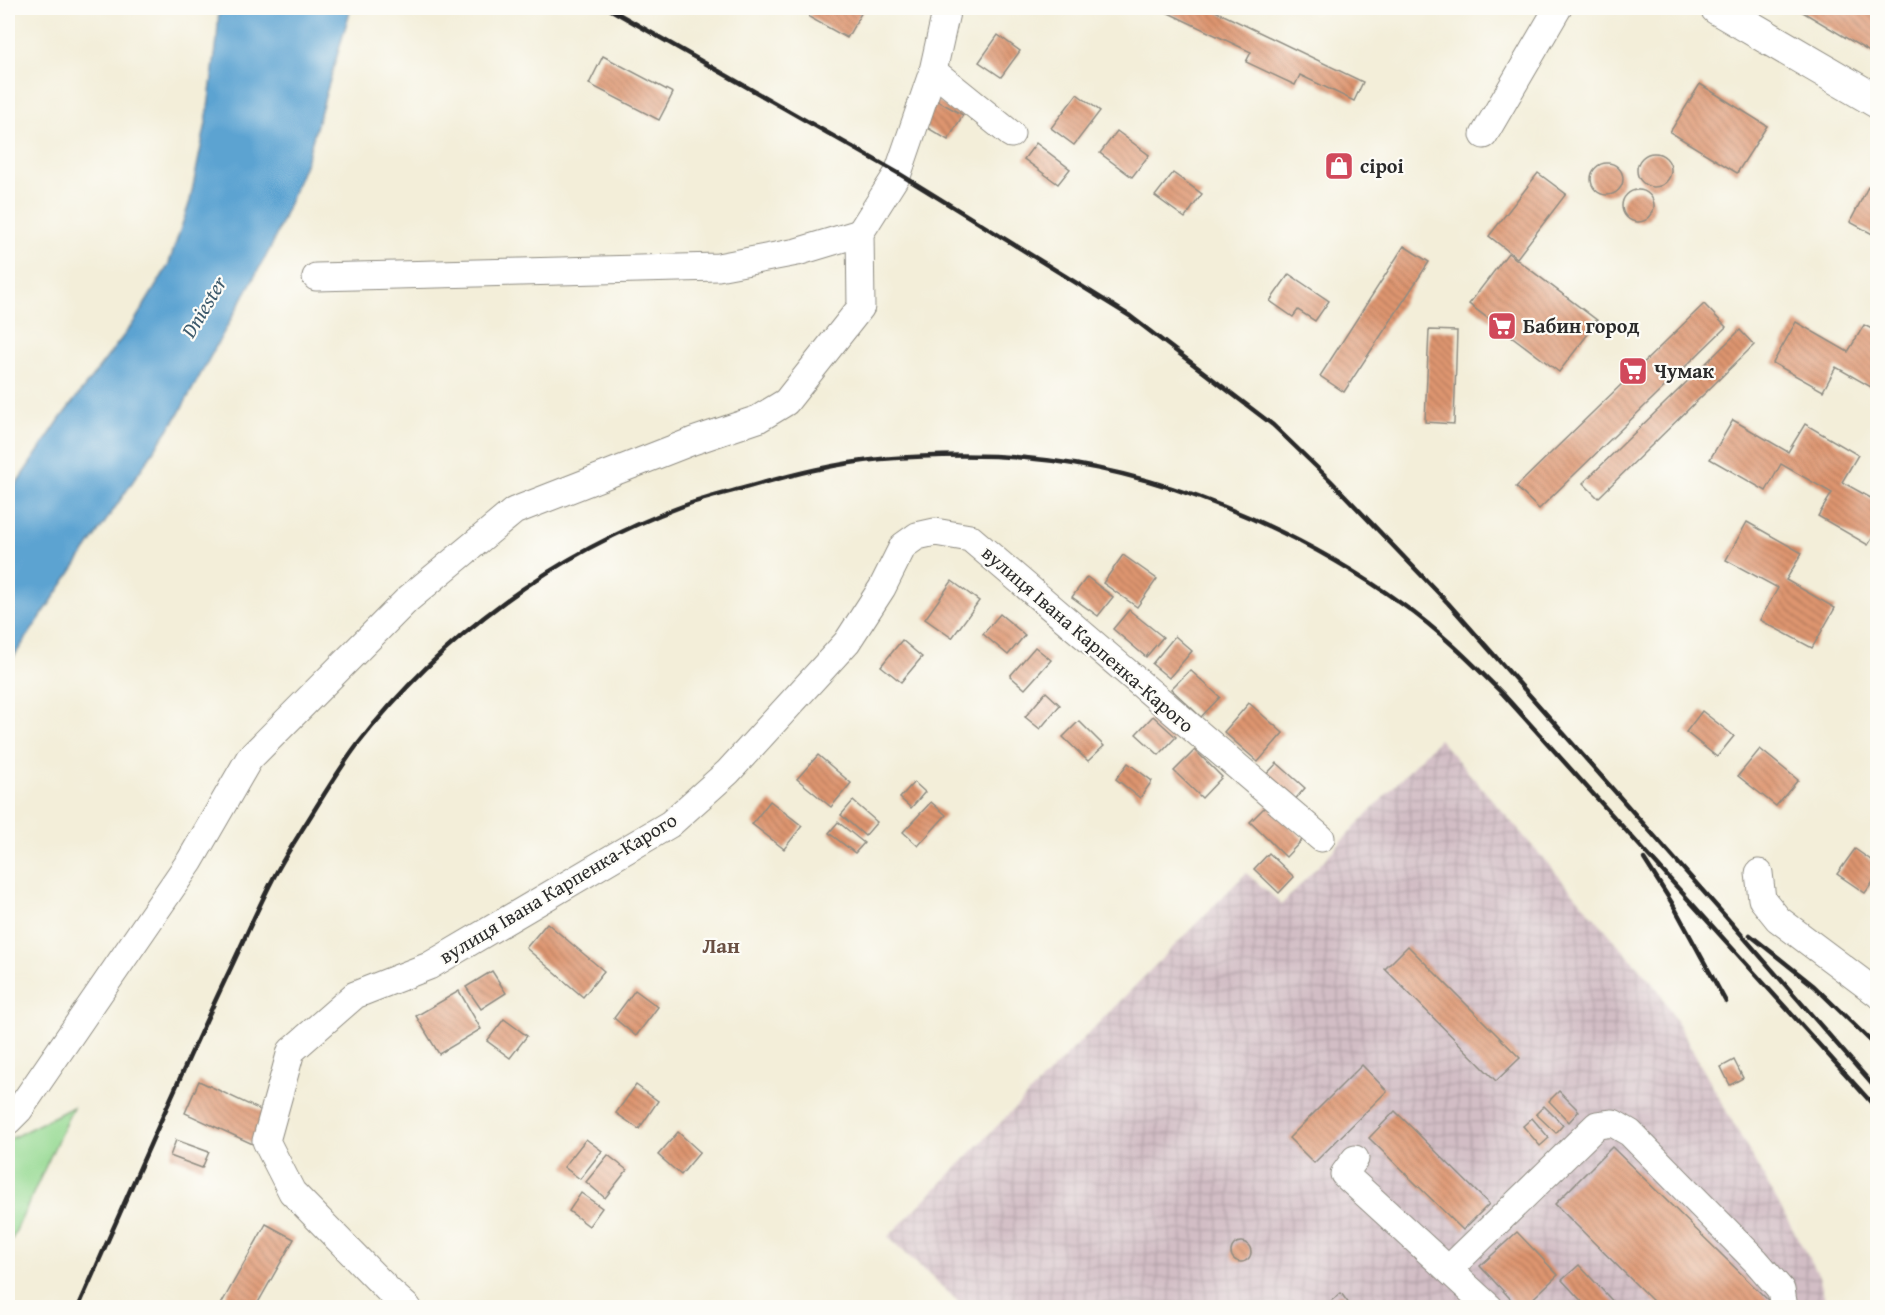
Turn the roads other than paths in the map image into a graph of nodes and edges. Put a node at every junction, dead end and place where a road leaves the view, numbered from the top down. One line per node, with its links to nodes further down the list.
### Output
1 (947, 8): 4 (street)
2 (1557, 8): 7 (street)
3 (1717, 8): 5 (main road)
4 (933, 71): 6 (street); 8 (street)
5 (1878, 102)
6 (1011, 134)
7 (1484, 135)
8 (860, 233): 9 (street); 13 (street)
9 (316, 277)
10 (1321, 838): 16 (street, вулиця Івана Карпенка-Карого)
11 (1759, 873): 12 (street)
12 (1877, 994)
13 (8, 1120)
14 (1355, 1160): 15 (street)
15 (1449, 1269): 17 (street); 18 (street)
16 (408, 1308)
17 (1490, 1308)
18 (1784, 1308)

